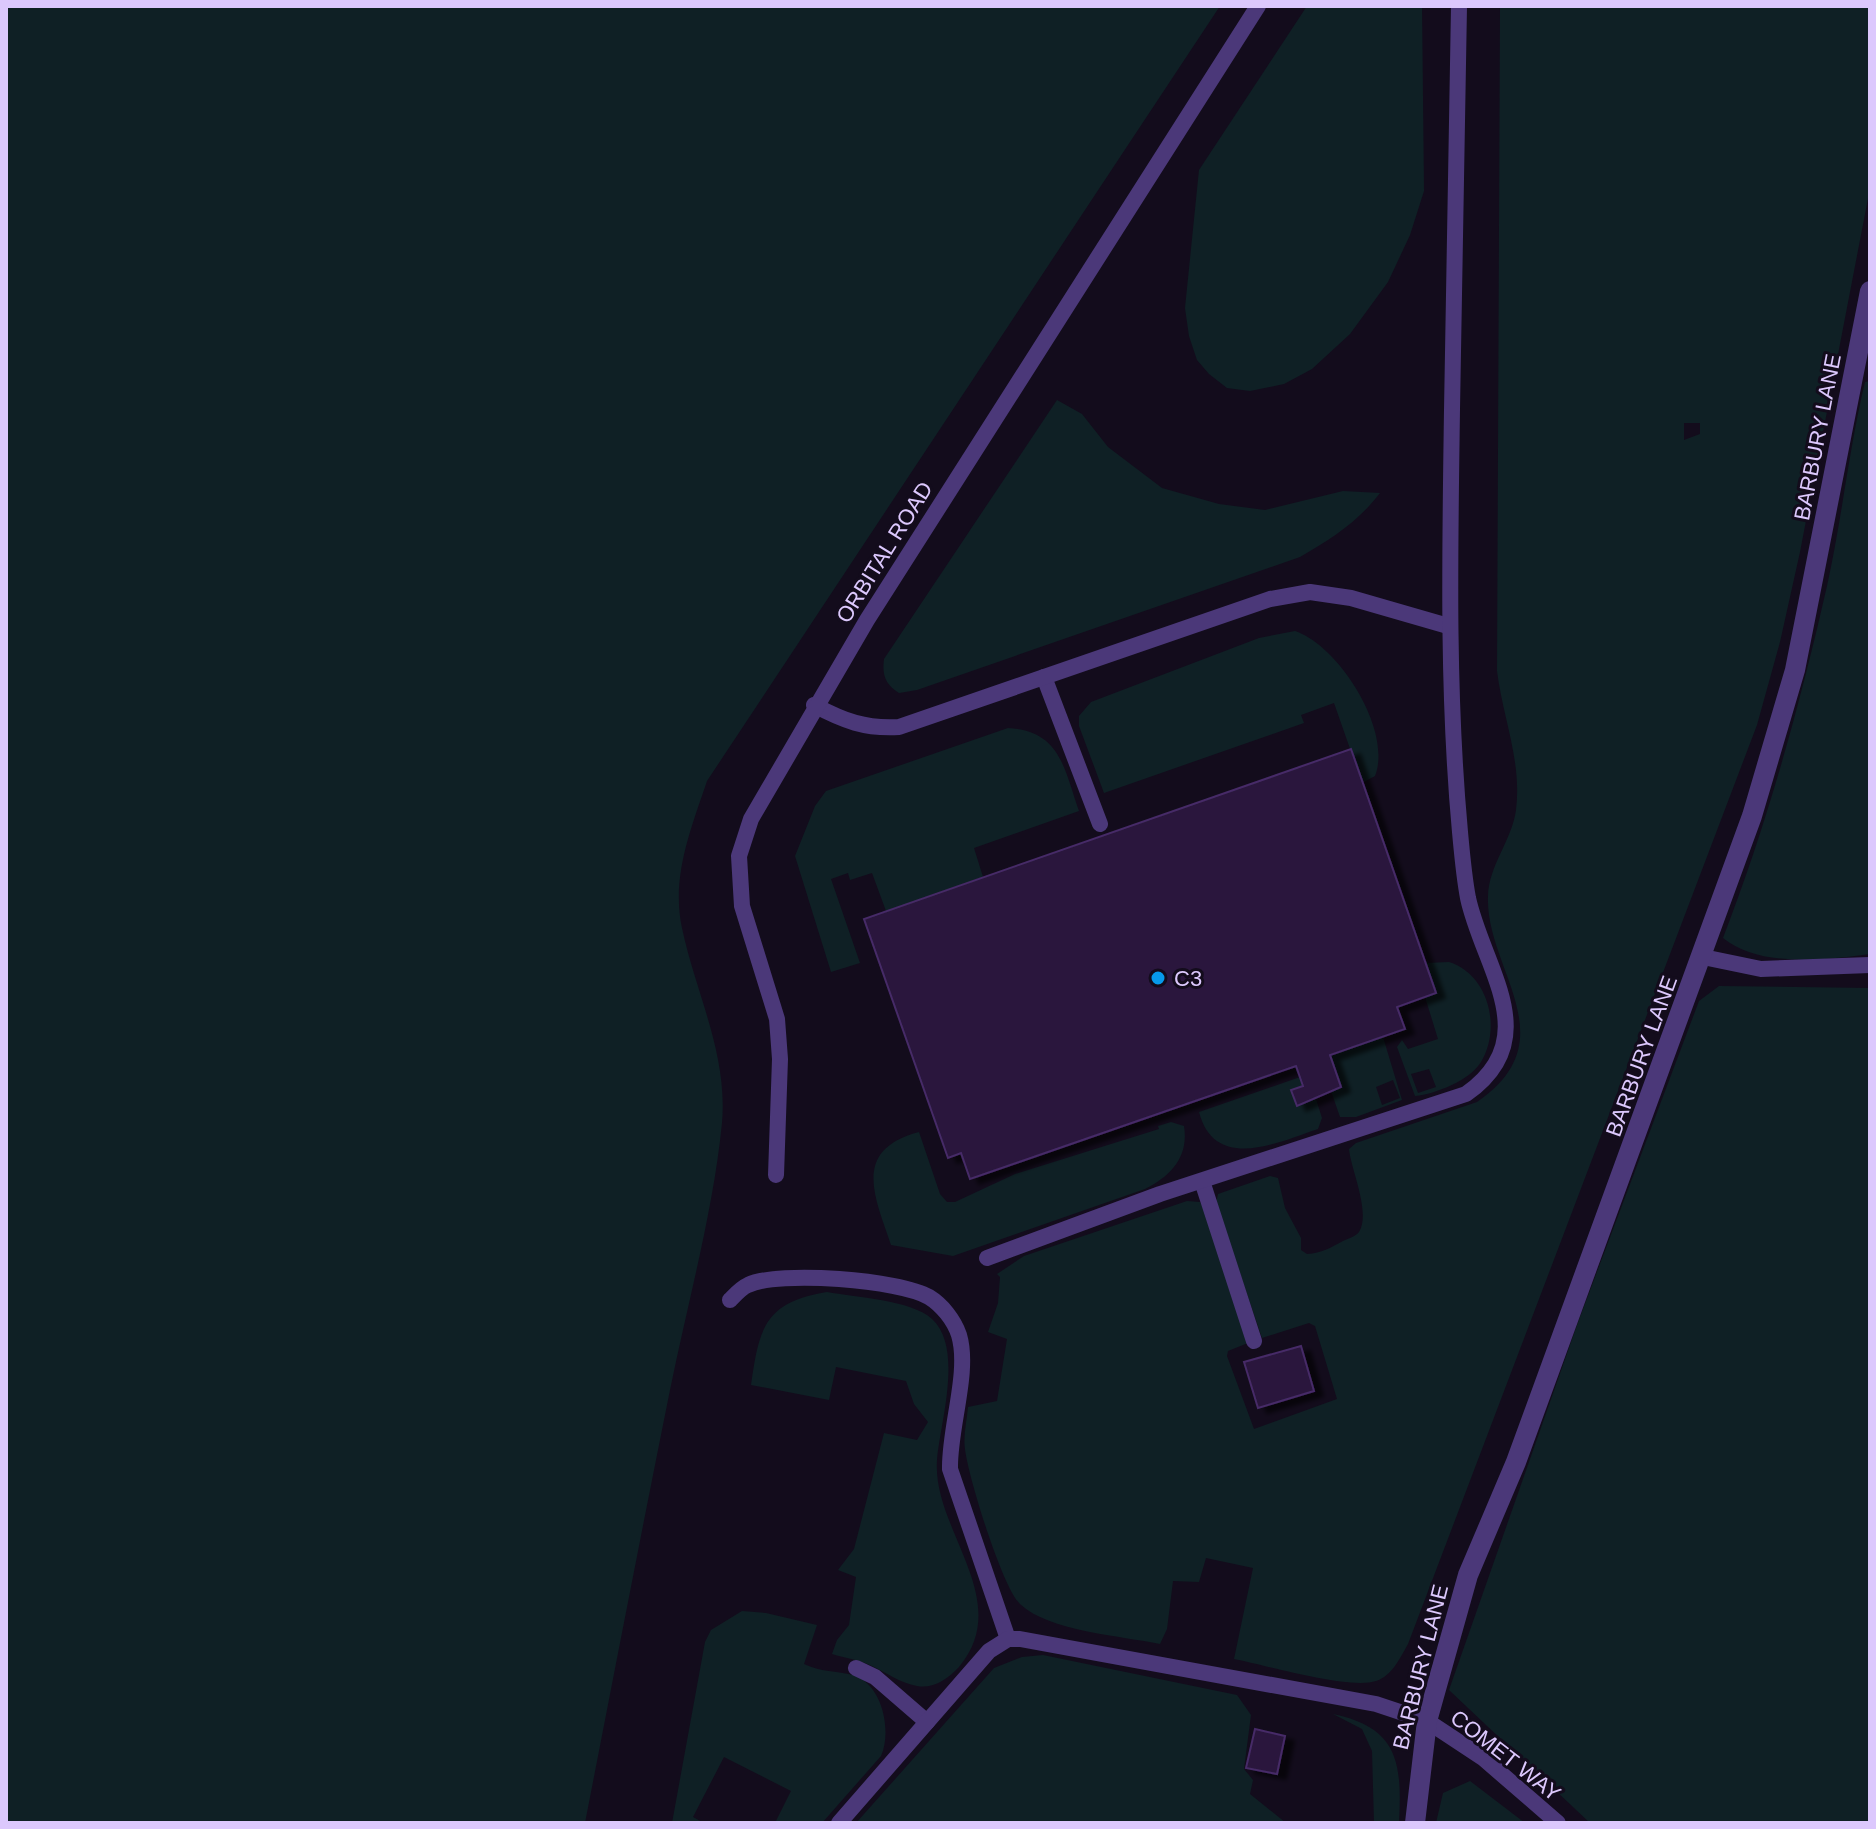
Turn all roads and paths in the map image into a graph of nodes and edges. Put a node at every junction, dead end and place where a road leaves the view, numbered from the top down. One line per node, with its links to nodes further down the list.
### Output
1 (1258, 6): 7 (lane, ORBITAL ROAD)
2 (1459, 6): 5 (lane)
3 (1870, 291): 4 (street, BARBURY LANE)
4 (1863, 359): 9 (street, BARBURY LANE)
5 (1448, 626): 6 (lane); 12 (lane)
6 (1044, 677): 7 (lane); 8 (lane)
7 (814, 705): 11 (lane, ORBITAL ROAD)
8 (1100, 824)
9 (1703, 957): 10 (lane); 18 (street, BARBURY LANE)
10 (1870, 965)
11 (776, 1175)
12 (1202, 1181): 13 (lane); 15 (lane)
13 (987, 1258)
14 (730, 1300): 16 (lane)
15 (1254, 1341)
16 (1008, 1639): 18 (lane, COMET WAY); 19 (lane)
17 (856, 1668): 19 (lane)
18 (1427, 1721): 21 (street, BARBURY LANE); 22 (lane, COMET WAY)
19 (927, 1722): 20 (lane)
20 (839, 1823)
21 (1415, 1823)
22 (1558, 1823)

